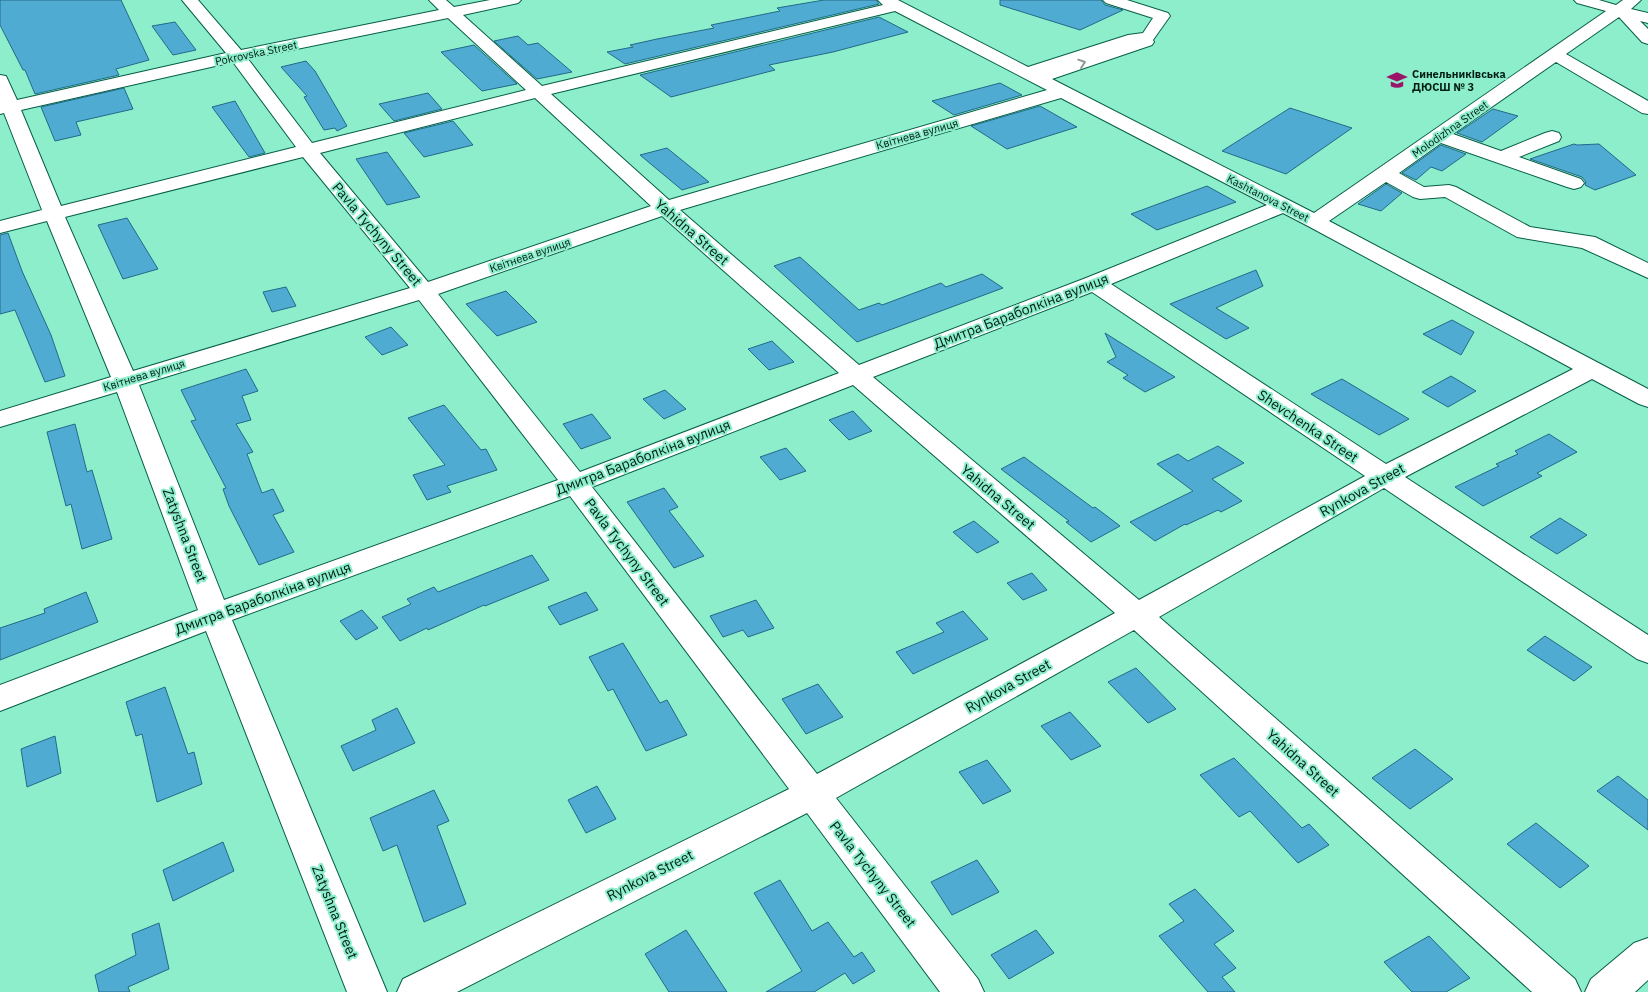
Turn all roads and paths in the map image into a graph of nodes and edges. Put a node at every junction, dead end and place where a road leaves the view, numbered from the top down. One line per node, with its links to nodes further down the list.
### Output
1 (190, 0): 11 (street, Pavla Tychyny Street)
2 (513, 0): 7 (street, Pokrovska Street)
3 (1111, 0): 14 (street)
4 (1582, 0): 6 (street)
5 (892, 3): 14 (street, Kashtanova Street); 16 (street)
6 (1627, 5): 8 (street); 9 (street); 10 (street, Molodizhna Street)
7 (444, 6): 11 (street, Pokrovska Street); 16 (street, Yahidna Street)
8 (1648, 18)
9 (1648, 39)
10 (1556, 55): 13 (street, Molodizhna Street); 19 (street)
11 (237, 56): 18 (street, Pokrovska Street); 22 (street, Pavla Tychyny Street)
12 (1512, 66): 13 (street)
13 (1531, 72): 20 (street, Molodizhna Street)
14 (1031, 76): 17 (street, Kashtanova Street)
15 (0, 80): 18 (street, Zatyshna Street)
16 (539, 92): 22 (street); 27 (street, Yahidna Street)
17 (1061, 92): 26 (street, Kashtanova Street); 27 (street, Квітнева вулиця)
18 (6, 108): 28 (street, Zatyshna Street)
19 (1648, 109)
20 (1439, 136): 23 (street); 24 (street, Molodizhna Street)
21 (1552, 137): 23 (street)
22 (308, 150): 28 (street); 33 (street, Pavla Tychyny Street)
23 (1503, 157): 25 (street)
24 (1386, 173): 29 (street, Molodizhna Street); 31 (street)
25 (1574, 183)
26 (1283, 206): 29 (street, Kashtanova Street); 32 (street, Дмитра Бараболкіна вулиця)
27 (664, 208): 33 (street, Квітнева вулиця); 35 (street, Yahidna Street)
28 (54, 214): 30 (street); 36 (street, Zatyshna Street)
29 (1315, 222): 34 (street, Kashtanova Street)
30 (0, 228)
31 (1648, 270)
32 (1094, 283): 35 (street, Дмитра Бараболкіна вулиця); 39 (street, Shevchenka Street)
33 (424, 291): 36 (street, Квітнева вулиця); 40 (street, Pavla Tychyny Street)
34 (1592, 369): 37 (street, Kashtanova Street); 39 (street, Rynkova Street)
35 (856, 375): 40 (street, Дмитра Бараболкіна вулиця); 42 (street, Yahidna Street)
36 (125, 380): 38 (street, Квітнева вулиця); 41 (street, Zatyshna Street)
37 (1648, 399)
38 (0, 419)
39 (1384, 477): 42 (street, Rynkova Street); 43 (street, Shevchenka Street)
40 (575, 484): 41 (street, Дмитра Бараболкіна вулиця); 45 (street, Pavla Tychyny Street)
41 (216, 615): 44 (street, Дмитра Бараболкіна вулиця); 47 (street, Zatyshna Street)
42 (1137, 615): 45 (street, Rynkova Street); 50 (street, Yahidna Street)
43 (1648, 651)
44 (0, 698)
45 (812, 794): 48 (street, Rynkova Street); 49 (street, Pavla Tychyny Street)
46 (1648, 956): 51 (street)
47 (367, 992)
48 (417, 992)
49 (964, 992)
50 (1561, 992)
51 (1605, 992)

